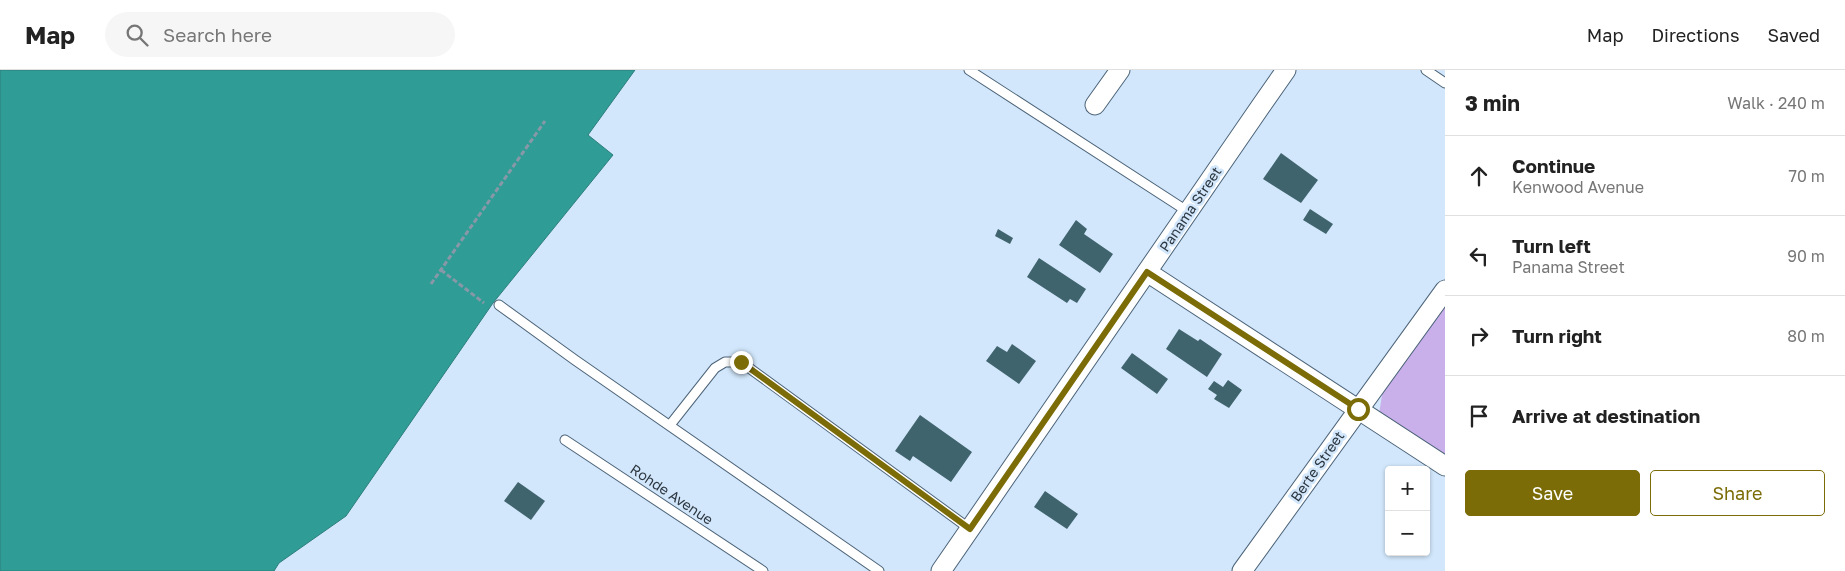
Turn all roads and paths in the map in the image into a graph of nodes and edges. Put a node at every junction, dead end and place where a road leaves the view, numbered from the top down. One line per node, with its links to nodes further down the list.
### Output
1 (969, 70): 8 (lane)
2 (1120, 70): 6 (street)
3 (1286, 70): 8 (street, Panama Street)
4 (1426, 70): 5 (lane)
5 (1445, 83)
6 (1095, 105)
7 (545, 121): 10 (path)
8 (1187, 211): 9 (street, Panama Street)
9 (1147, 272): 13 (street); 17 (street, Panama Street)
10 (431, 284)
11 (1445, 290): 13 (street, Berte Street)
12 (499, 305): 14 (lane)
13 (1358, 409): 16 (street); 21 (street, Berte Street)
14 (670, 426): 17 (lane); 19 (lane)
15 (565, 440): 18 (lane, Rohde Avenue)
16 (1445, 466)
17 (970, 529): 20 (street, Panama Street)
18 (763, 571)
19 (879, 571)
20 (941, 571)
21 (1242, 571)

